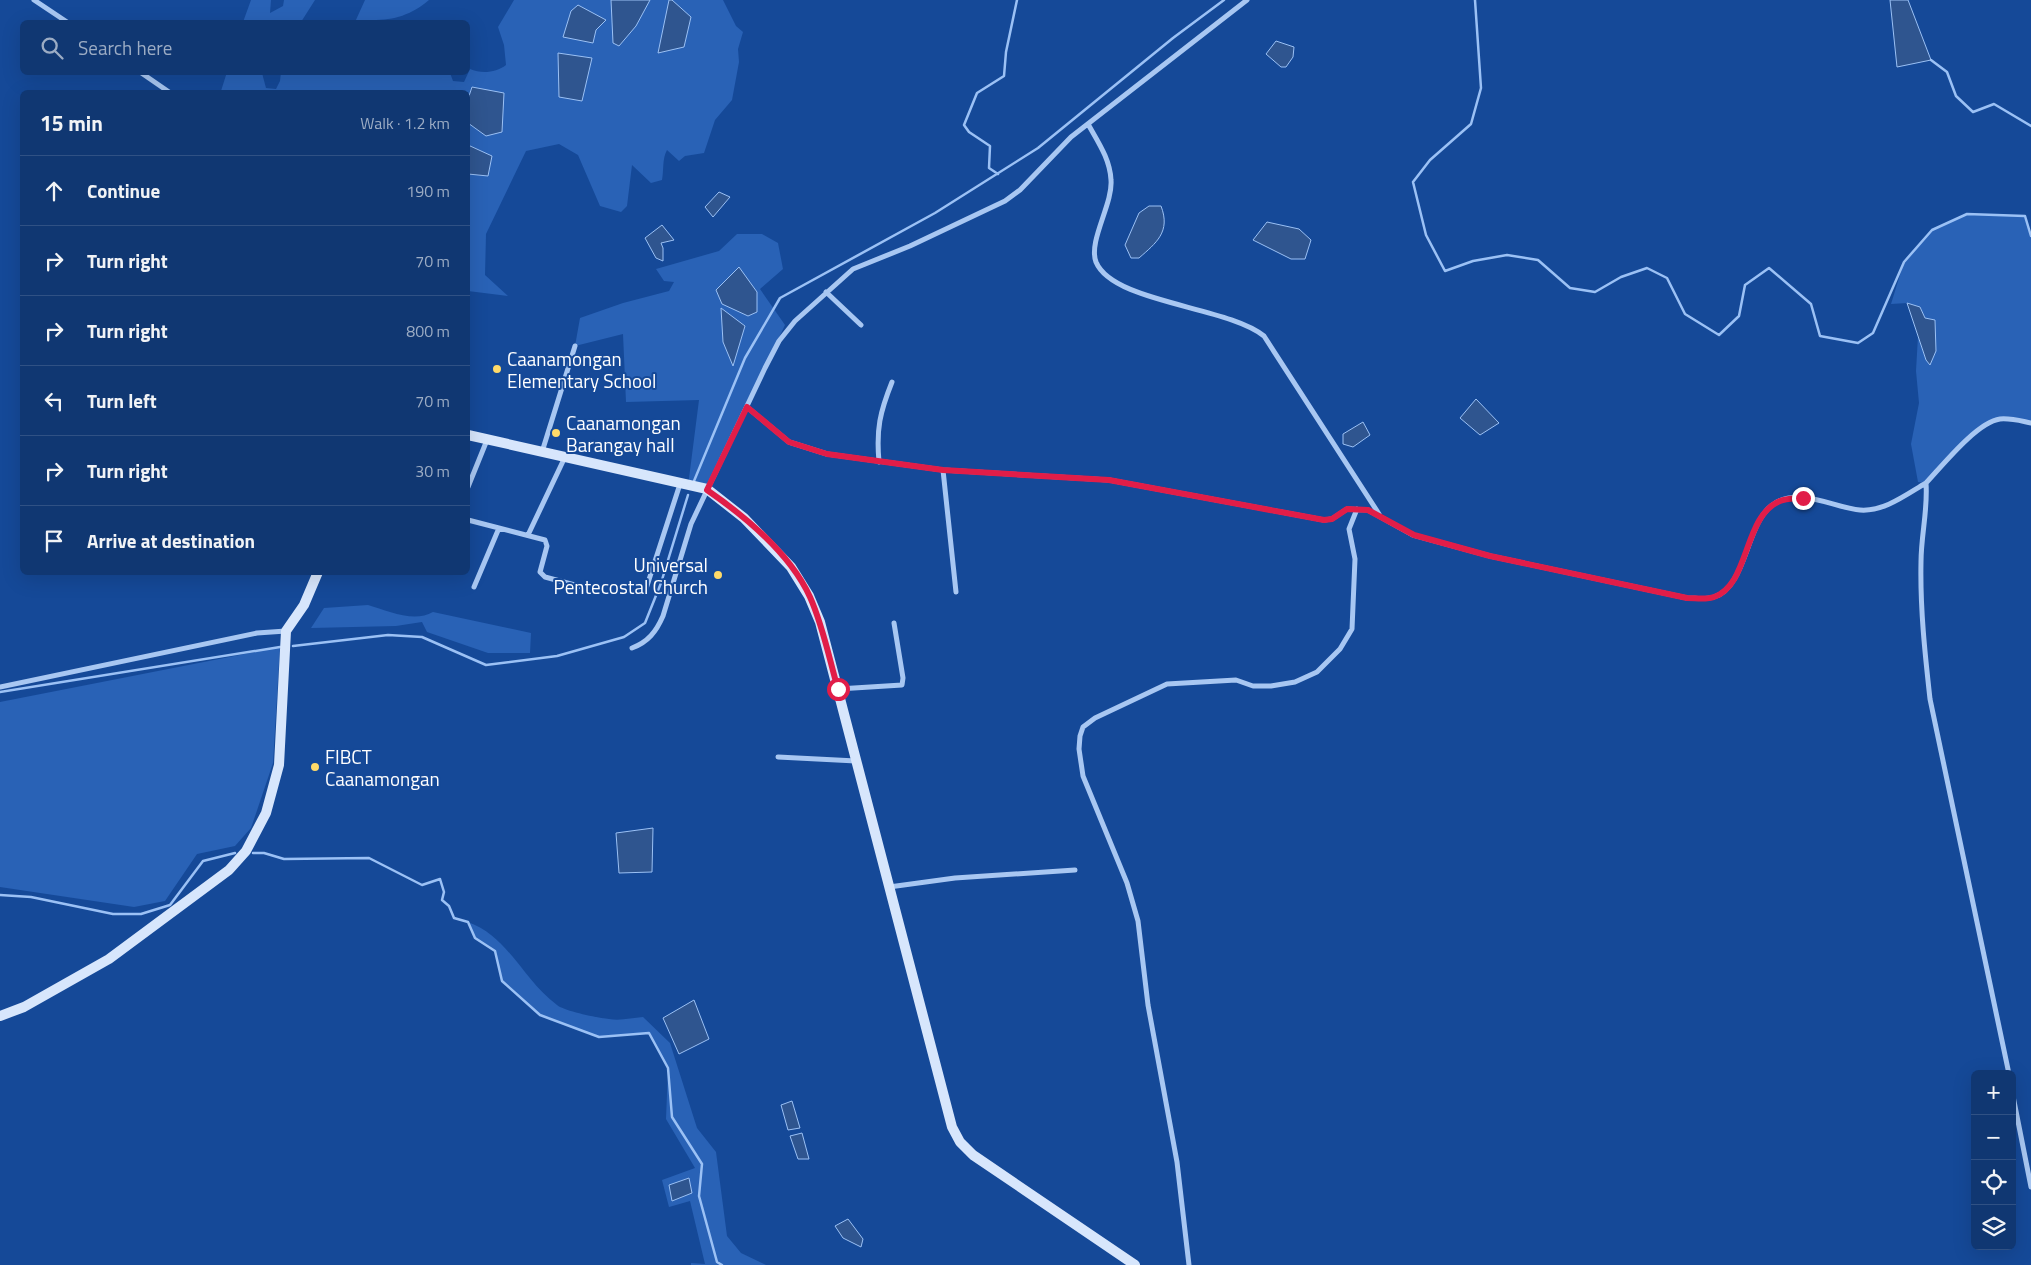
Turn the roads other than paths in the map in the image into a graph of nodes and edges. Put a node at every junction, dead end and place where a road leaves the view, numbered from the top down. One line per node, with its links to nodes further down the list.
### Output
1 (34, 0): 3 (street)
2 (1247, 0): 6 (street)
3 (64, 20)
4 (144, 75): 5 (street)
5 (166, 90)
6 (1088, 124): 7 (street); 24 (street)
7 (826, 292): 8 (street); 11 (street)
8 (861, 325)
9 (575, 346): 15 (street)
10 (892, 382): 17 (street)
11 (747, 407): 17 (street); 22 (street)
12 (2031, 423): 20 (street)
13 (470, 436): 14 (street)
14 (487, 440): 15 (street); 19 (street)
15 (542, 452): 16 (street)
16 (565, 457): 21 (street); 27 (street)
17 (880, 462): 18 (street)
18 (943, 470): 23 (street); 32 (street)
19 (470, 482)
20 (1926, 483): 24 (street); 43 (street)
21 (680, 484): 22 (street); 31 (street)
22 (707, 490): 35 (street); 37 (street)
23 (1357, 509): 24 (street); 47 (street)
24 (1380, 515)
25 (470, 521): 26 (street)
26 (499, 528): 27 (street); 29 (street)
27 (528, 535): 30 (street)
28 (317, 575): 34 (street)
29 (474, 588)
30 (586, 588)
31 (646, 592)
32 (956, 592)
33 (894, 623): 37 (street)
34 (286, 631): 36 (street); 42 (street)
35 (632, 648)
36 (0, 687)
37 (838, 689): 39 (street)
38 (778, 757): 39 (street)
39 (857, 762): 41 (street)
40 (1075, 870): 41 (street)
41 (890, 887): 46 (street)
42 (0, 1016)
43 (2008, 1070)
44 (2016, 1111): 45 (street)
45 (2031, 1187)
46 (1135, 1265)
47 (1189, 1265)

